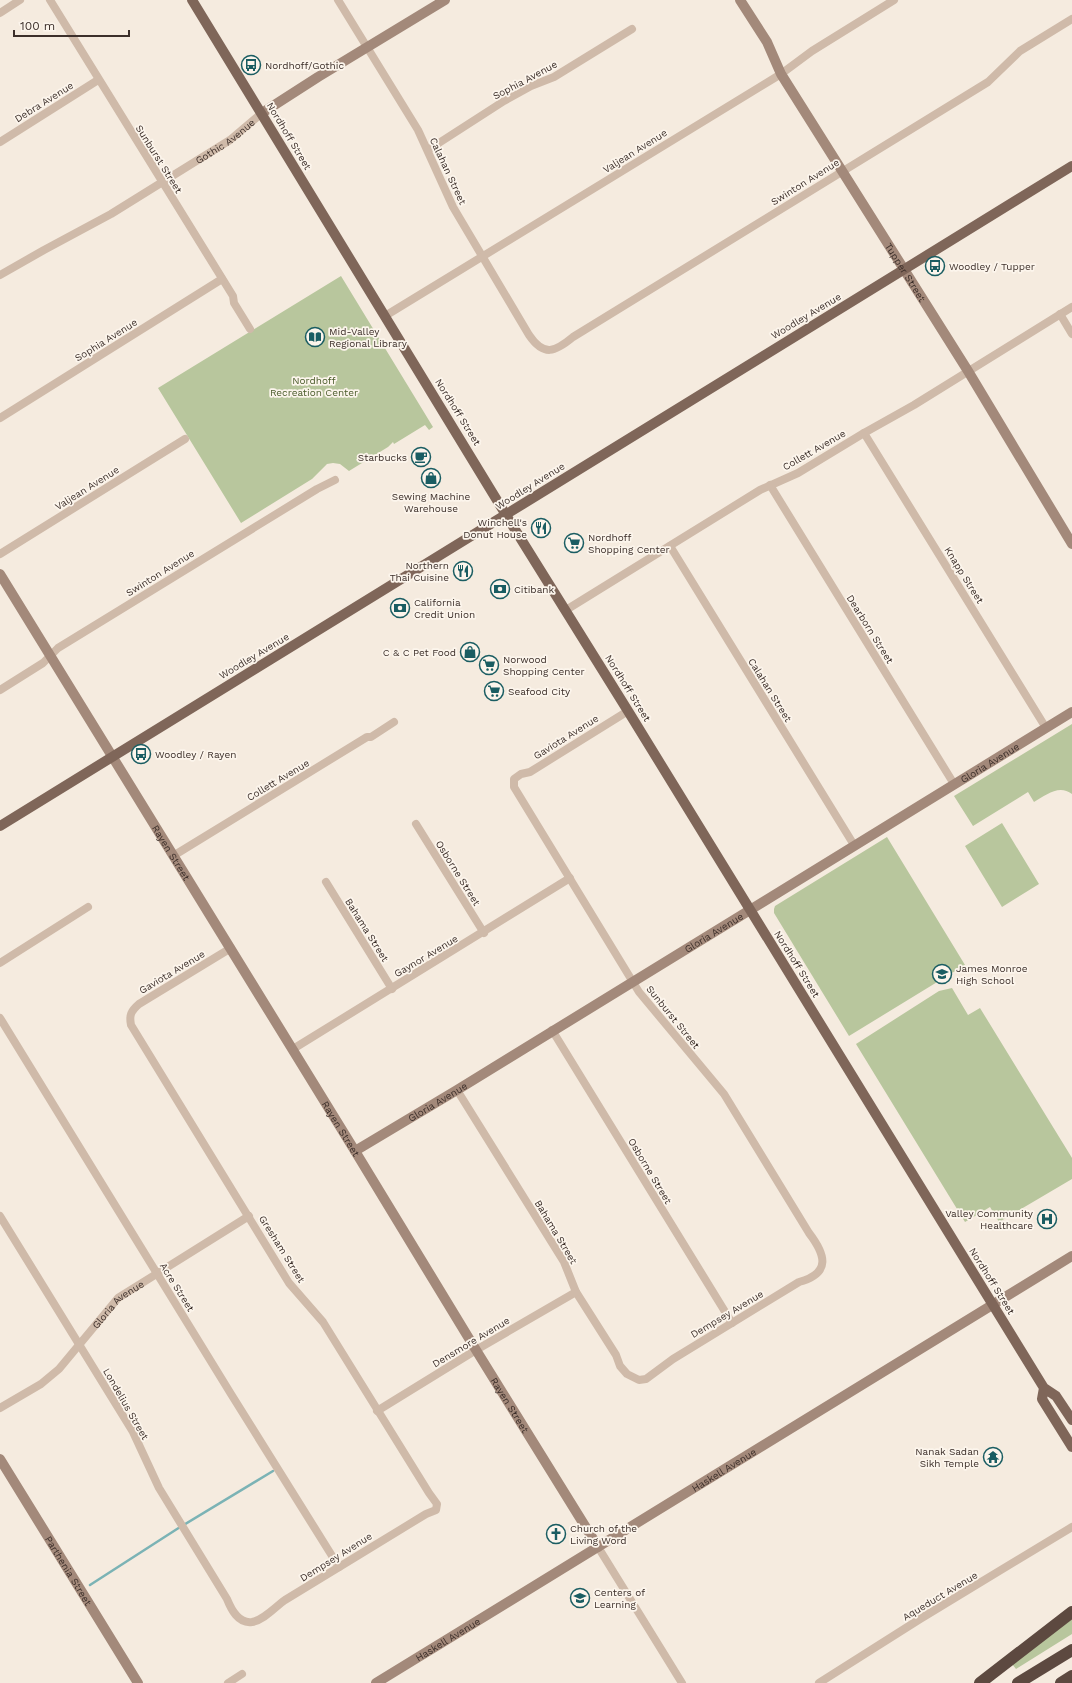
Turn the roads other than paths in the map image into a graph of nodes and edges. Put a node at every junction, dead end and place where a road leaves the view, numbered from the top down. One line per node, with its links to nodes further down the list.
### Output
1 (20, 0): 8 (street)
2 (50, 0): 13 (street, Sunburst Street)
3 (192, 0): 14 (main road, Nordhoff Street)
4 (338, 0): 11 (street, Calahan Street)
5 (445, 0): 11 (street, Gothic Avenue)
6 (740, 0): 12 (street, Tupper Street)
7 (894, 0): 12 (street, Valjean Avenue)
8 (0, 13)
9 (1072, 19): 18 (street, Swinton Avenue)
10 (632, 29): 16 (street, Sophia Avenue)
11 (367, 47): 14 (street, Gothic Avenue); 16 (street, Calahan Street)
12 (781, 74): 18 (street, Tupper Street); 20 (street, Valjean Avenue)
13 (98, 80): 15 (street, Debra Avenue); 19 (street, Sunburst Street)
14 (262, 113): 19 (street, Gothic Avenue); 26 (main road, Nordhoff Street)
15 (0, 142)
16 (428, 150): 20 (street, Calahan Street)
17 (1072, 166): 21 (main road, Woodley Avenue)
18 (842, 172): 21 (street, Tupper Street); 29 (street, Swinton Avenue)
19 (162, 182): 22 (street, Gothic Avenue); 23 (street, Sunburst Street)
20 (483, 257): 26 (street, Valjean Avenue); 29 (street, Calahan Street)
21 (904, 270): 30 (street, Tupper Street); 36 (main road, Woodley Avenue)
22 (0, 275)
23 (222, 279): 27 (street, Sunburst Street); 31 (street, Sophia Avenue)
24 (1072, 307): 25 (street, Collett Avenue)
25 (1060, 314): 28 (street); 30 (street, Collett Avenue)
26 (385, 316): 36 (main road, Nordhoff Street)
27 (250, 329)
28 (1072, 334)
29 (542, 349)
30 (968, 371): 32 (street, Collett Avenue); 37 (street, Tupper Street)
31 (0, 418)
32 (864, 433): 35 (street, Collett Avenue); 47 (street, Knapp Street)
33 (185, 439): 39 (street, Valjean Avenue)
34 (335, 480): 42 (street, Swinton Avenue)
35 (770, 485): 38 (street, Collett Avenue); 50 (street, Dearborn Street)
36 (506, 515): 41 (main road, Nordhoff Street); 48 (main road, Woodley Avenue)
37 (1072, 544)
38 (670, 546): 41 (street, Collett Avenue); 53 (street, Calahan Street)
39 (0, 554)
40 (0, 574): 42 (street, Rayen Street)
41 (566, 610): 44 (main road, Nordhoff Street)
42 (50, 656): 43 (street, Swinton Avenue); 48 (street, Rayen Street)
43 (0, 690)
44 (628, 711): 49 (street, Gaviota Avenue); 58 (main road, Nordhoff Street)
45 (1072, 712): 47 (street, Gloria Avenue)
46 (394, 722): 54 (street, Collett Avenue)
47 (1046, 728): 50 (street, Gloria Avenue)
48 (112, 756): 52 (main road, Woodley Avenue); 54 (street, Rayen Street)
49 (514, 780): 55 (street, Sunburst Street)
50 (954, 784): 53 (street, Gloria Avenue)
51 (416, 824): 59 (street, Osborne Street)
52 (0, 826)
53 (854, 845): 58 (street, Gloria Avenue)
54 (173, 856): 60 (street, Rayen Street)
55 (570, 878): 59 (street, Gaynor Avenue); 62 (street, Sunburst Street)
56 (326, 882): 63 (street, Bahama Street)
57 (88, 907): 61 (street)
58 (749, 909): 62 (street, Gloria Avenue); 76 (main road, Nordhoff Street)
59 (484, 933): 63 (street, Gaynor Avenue)
60 (231, 948): 64 (street, Gaviota Avenue); 67 (street, Rayen Street)
61 (0, 963)
62 (633, 980): 66 (street, Gloria Avenue); 73 (street, Sunburst Street)
63 (392, 988): 67 (street, Gaynor Avenue)
64 (129, 1017): 71 (street, Gresham Street)
65 (0, 1018): 74 (street, Acre Street)
66 (552, 1030): 68 (street, Gloria Avenue); 77 (street, Osborne Street)
67 (293, 1049): 69 (street, Rayen Street)
68 (457, 1090): 69 (street, Gloria Avenue); 75 (street, Bahama Street)
69 (355, 1151): 79 (street, Rayen Street)
70 (0, 1216): 78 (street, Londelius Street)
71 (249, 1216): 74 (street, Gloria Avenue); 83 (street, Gresham Street)
72 (1072, 1256): 76 (street, Haskell Avenue)
73 (823, 1263): 77 (street, Dempsey Avenue)
74 (157, 1273): 78 (street, Gloria Avenue); 90 (street, Acre Street)
75 (576, 1292): 79 (street, Densmore Avenue); 80 (street, Bahama Street)
76 (993, 1304): 81 (main road, Nordhoff Street); 89 (street, Haskell Avenue)
77 (732, 1323): 80 (street, Dempsey Avenue)
78 (79, 1343): 82 (street, Gloria Avenue); 92 (street, Londelius Street)
79 (476, 1350): 83 (street, Densmore Avenue); 89 (street, Rayen Street)
80 (639, 1380)
81 (1044, 1388): 84 (main road, Nordhoff Street); 85 (main road, Nordhoff Street)
82 (0, 1408)
83 (377, 1411): 87 (street, Gresham Street)
84 (1072, 1420)
85 (1072, 1447)
86 (0, 1459): 96 (street, Parthenia Street)
87 (437, 1508): 90 (street, Dempsey Avenue)
88 (1072, 1527): 100 (street, Aqueduct Avenue)
89 (598, 1547): 98 (street, Haskell Avenue); 99 (street, Rayen Street)
90 (339, 1567): 92 (street, Dempsey Avenue)
91 (1072, 1612): 101 (highway)
92 (246, 1622)
93 (1072, 1650): 102 (highway)
94 (242, 1674): 97 (street)
95 (1072, 1676): 103 (highway)
96 (138, 1683)
97 (228, 1683)
98 (376, 1683)
99 (682, 1683)
100 (819, 1683)
101 (980, 1683)
102 (1018, 1683)
103 (1061, 1683)

